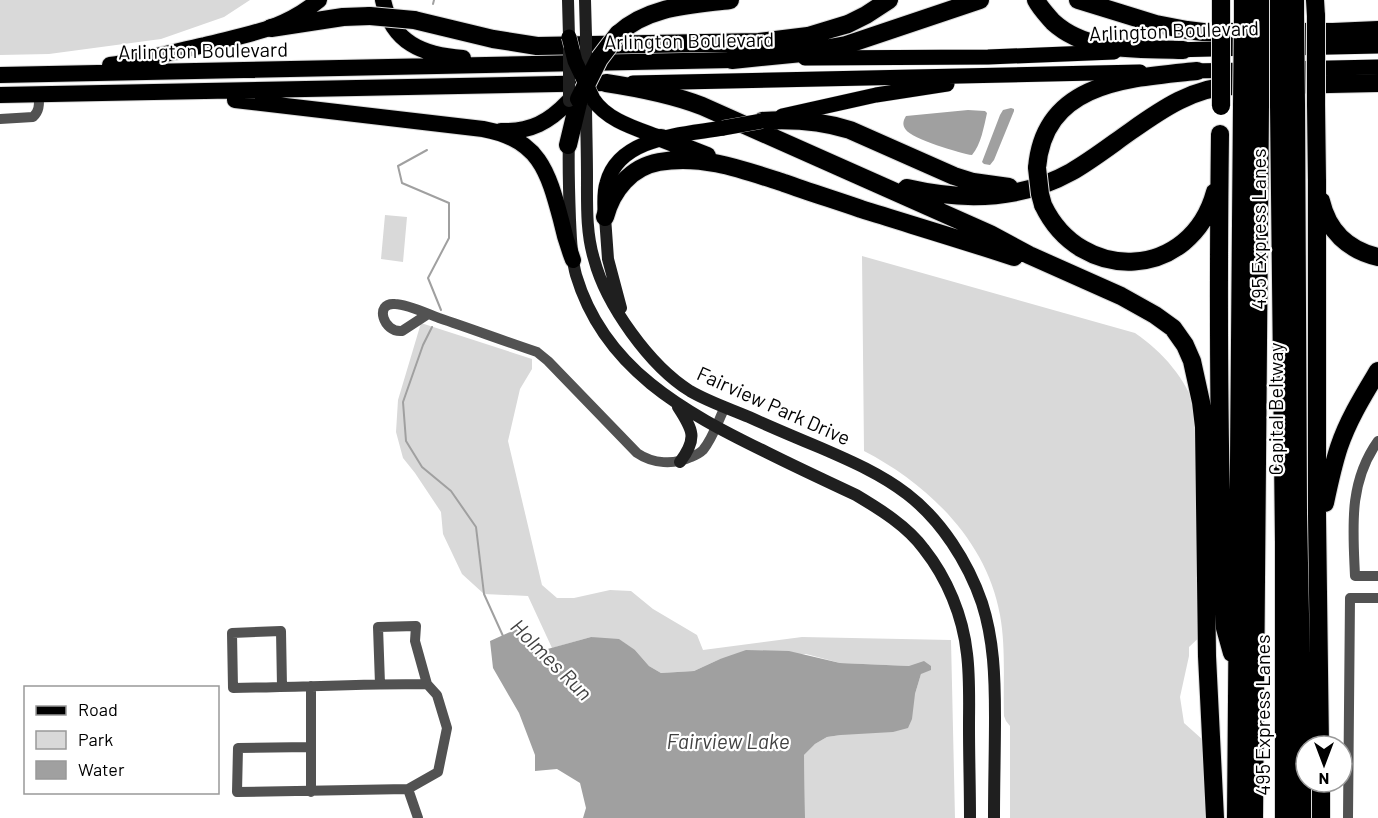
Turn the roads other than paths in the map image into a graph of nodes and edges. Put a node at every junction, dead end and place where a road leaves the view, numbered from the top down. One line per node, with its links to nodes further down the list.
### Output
1 (319, 0): 16 (highway)
2 (383, 0): 22 (highway)
3 (568, 0): 18 (main road, Fairview Park Drive)
4 (585, 0): 35 (main road, Fairview Park Drive, bridge)
5 (654, 0): 11 (highway)
6 (730, 0): 11 (highway)
7 (889, 0): 16 (highway, bridge)
8 (980, 0): 21 (highway)
9 (1036, 0): 20 (highway)
10 (1078, 0): 17 (highway)
11 (702, 4): 35 (highway, bridge)
12 (1251, 8): 37 (highway, Capital Beltway, bridge)
13 (1287, 8): 36 (highway, 495 Express Lanes, bridge)
14 (1316, 8): 47 (highway, bridge)
15 (1221, 9): 41 (highway, bridge)
16 (271, 28): 26 (highway)
17 (1378, 30)
18 (569, 37): 35 (main road, Fairview Park Drive, bridge); 35 (main road, bridge)
19 (1378, 46): 20 (main road, Arlington Boulevard)
20 (1183, 50): 21 (main road, Arlington Boulevard)
21 (732, 60): 22 (highway, Arlington Boulevard)
22 (557, 63): 24 (highway, Arlington Boulevard)
23 (1378, 68): 25 (main road, Arlington Boulevard)
24 (224, 71): 26 (highway, Arlington Boulevard); 31 (highway)
25 (1197, 71): 28 (main road, Arlington Boulevard); 46 (highway)
26 (36, 74): 27 (highway, Arlington Boulevard)
27 (0, 75)
28 (1029, 75): 29 (main road, Arlington Boulevard); 39 (main road)
29 (606, 83): 32 (highway, Arlington Boulevard); 45 (highway)
30 (1378, 83): 46 (highway)
31 (0, 86)
32 (156, 92): 33 (highway, Arlington Boulevard); 40 (highway)
33 (39, 94): 34 (highway, Arlington Boulevard); 38 (street)
34 (0, 95)
35 (583, 96): 40 (highway); 42 (main road); 43 (highway); 53 (main road, Fairview Park Drive)
36 (1288, 104): 79 (highway, 495 Express Lanes); 80 (highway, Capital Beltway)
37 (1251, 105): 63 (highway, Capital Beltway); 78 (highway, 495 Express Lanes)
38 (0, 118)
39 (762, 121): 42 (main road, bridge); 46 (highway)
40 (494, 131): 50 (highway)
41 (1220, 134): 46 (highway, bridge); 63 (highway)
42 (661, 138): 44 (highway); 48 (main road)
43 (568, 145): 50 (main road, Fairview Park Drive)
44 (743, 170): 48 (highway); 51 (highway)
45 (862, 176): 46 (highway); 51 (highway)
46 (1039, 176)
47 (1317, 182): 49 (highway); 60 (highway)
48 (605, 217): 53 (main road)
49 (1378, 257)
50 (573, 260): 55 (main road, Fairview Park Drive)
51 (1090, 282): 76 (highway)
52 (428, 314): 59 (street)
53 (624, 321): 56 (main road, Fairview Park Drive)
54 (1378, 372): 60 (highway)
55 (676, 404): 57 (main road, Fairview Park Drive); 59 (main road)
56 (725, 407): 57 (street); 75 (main road, Fairview Park Drive)
57 (716, 427): 59 (street); 74 (main road, Fairview Park Drive)
58 (1378, 441): 61 (street)
59 (680, 462)
60 (1318, 573): 68 (highway)
61 (1378, 576)
62 (1378, 598): 82 (street)
63 (1237, 670): 77 (highway, Capital Beltway)
64 (380, 684): 65 (street); 65 (street); 66 (street)
65 (427, 684): 70 (street)
66 (311, 686): 67 (street); 69 (street)
67 (282, 687): 67 (street)
68 (1320, 734)
69 (311, 747): 71 (street); 71 (street)
70 (408, 789): 71 (street); 73 (street)
71 (311, 792)
72 (1321, 794): 81 (highway)
73 (418, 818)
74 (970, 818)
75 (994, 818)
76 (1215, 818)
77 (1236, 818)
78 (1254, 818)
79 (1284, 818)
80 (1302, 818)
81 (1321, 818)
82 (1348, 818)

